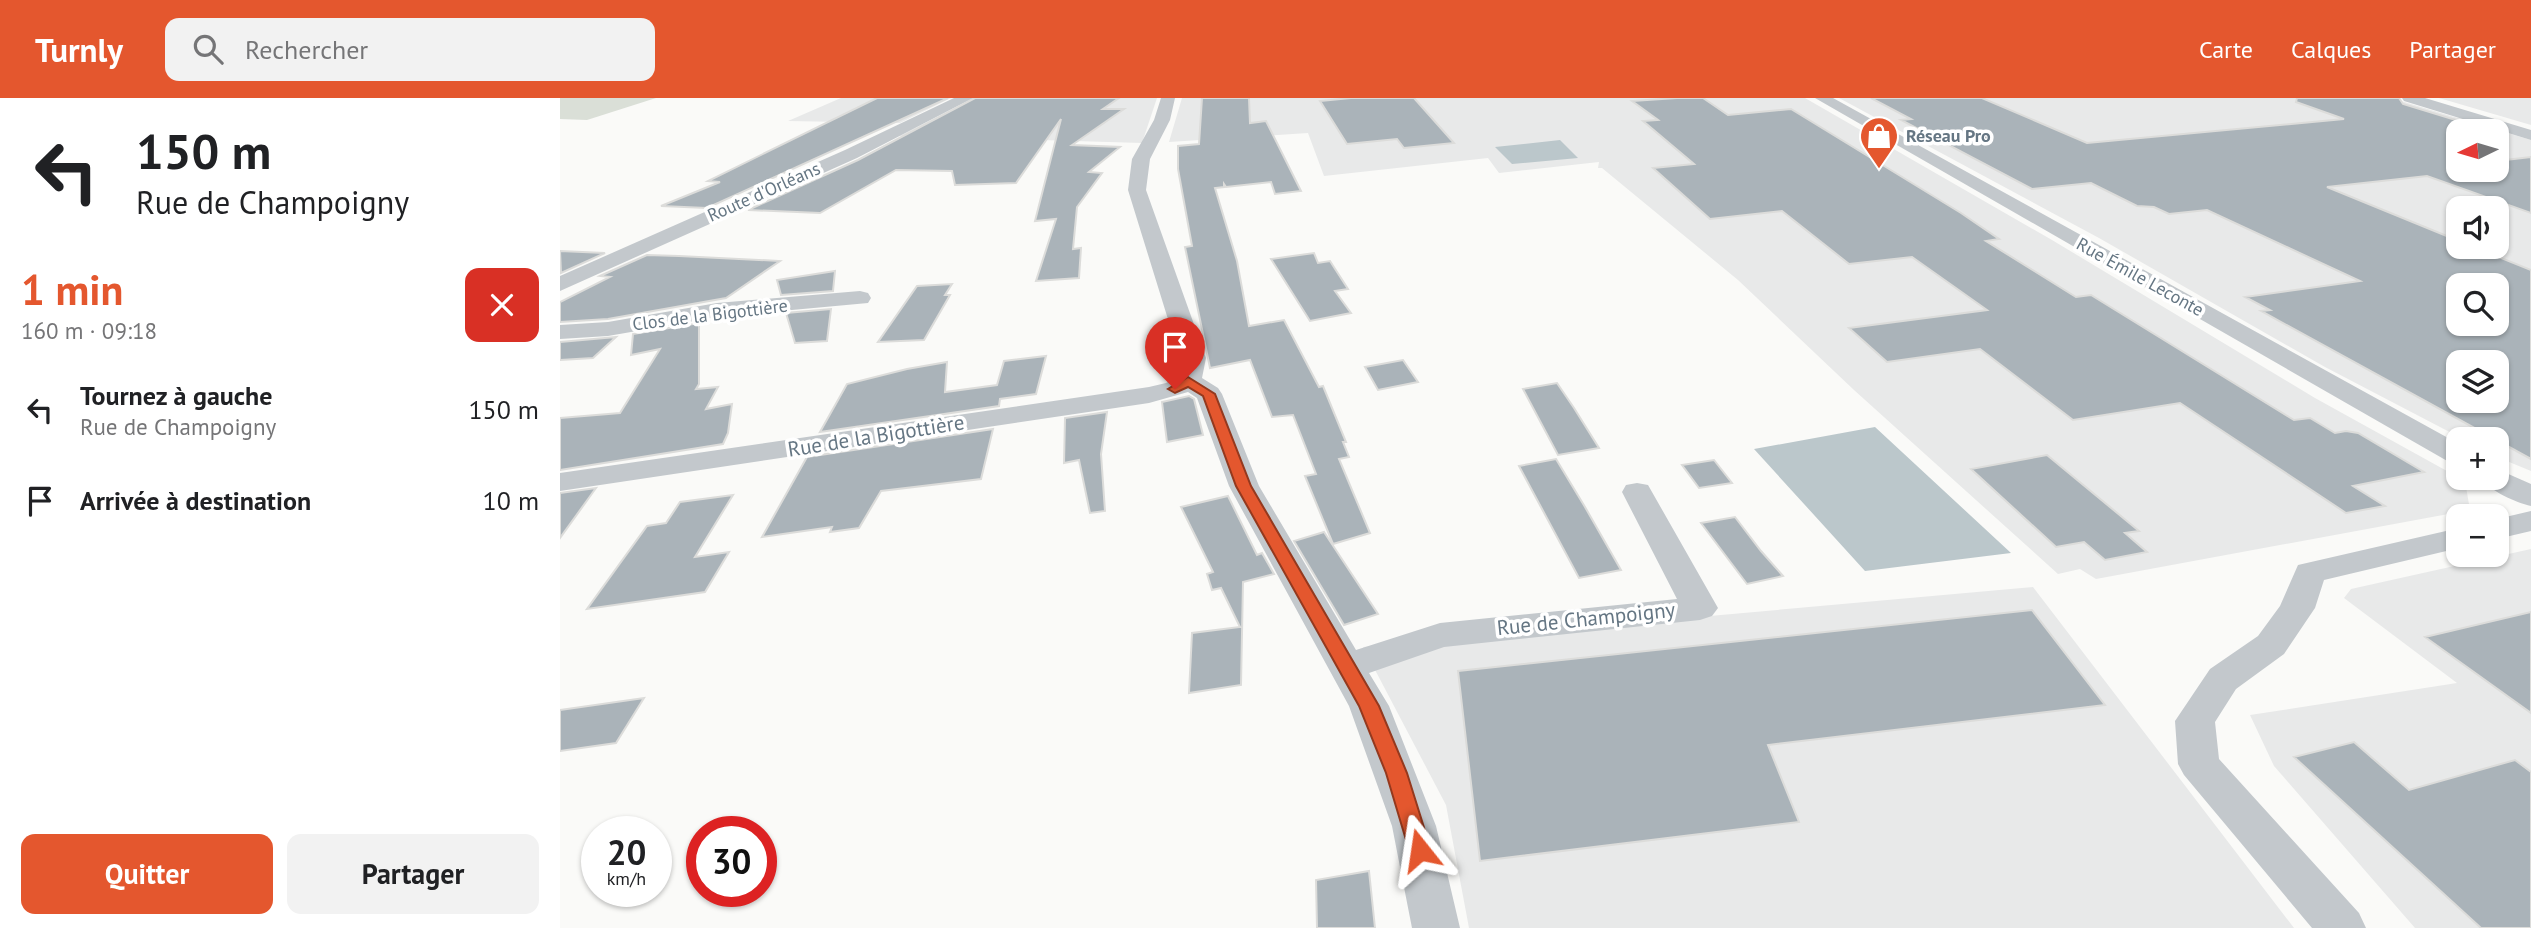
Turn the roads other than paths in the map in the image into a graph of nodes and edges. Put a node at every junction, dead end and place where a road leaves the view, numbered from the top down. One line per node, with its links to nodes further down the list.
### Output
1 (966, 98): 6 (street, Route d'Orléans)
2 (1168, 98): 9 (street)
3 (1822, 98): 10 (street, Rue Émile Leconte)
4 (2409, 98): 5 (street)
5 (2531, 135)
6 (560, 284)
7 (860, 298): 8 (street, Clos de la Bigottière)
8 (560, 332)
9 (1188, 381): 11 (street, Rue de la Bigottière); 18 (street)
10 (2446, 449)
11 (560, 482)
12 (2509, 485): 14 (street)
13 (1637, 492): 18 (street, Rue de Champoigny)
14 (2531, 497)
15 (2531, 522): 16 (street)
16 (2509, 527)
17 (2446, 541): 20 (street)
18 (1347, 667): 19 (street)
19 (1436, 928)
20 (2342, 928)

